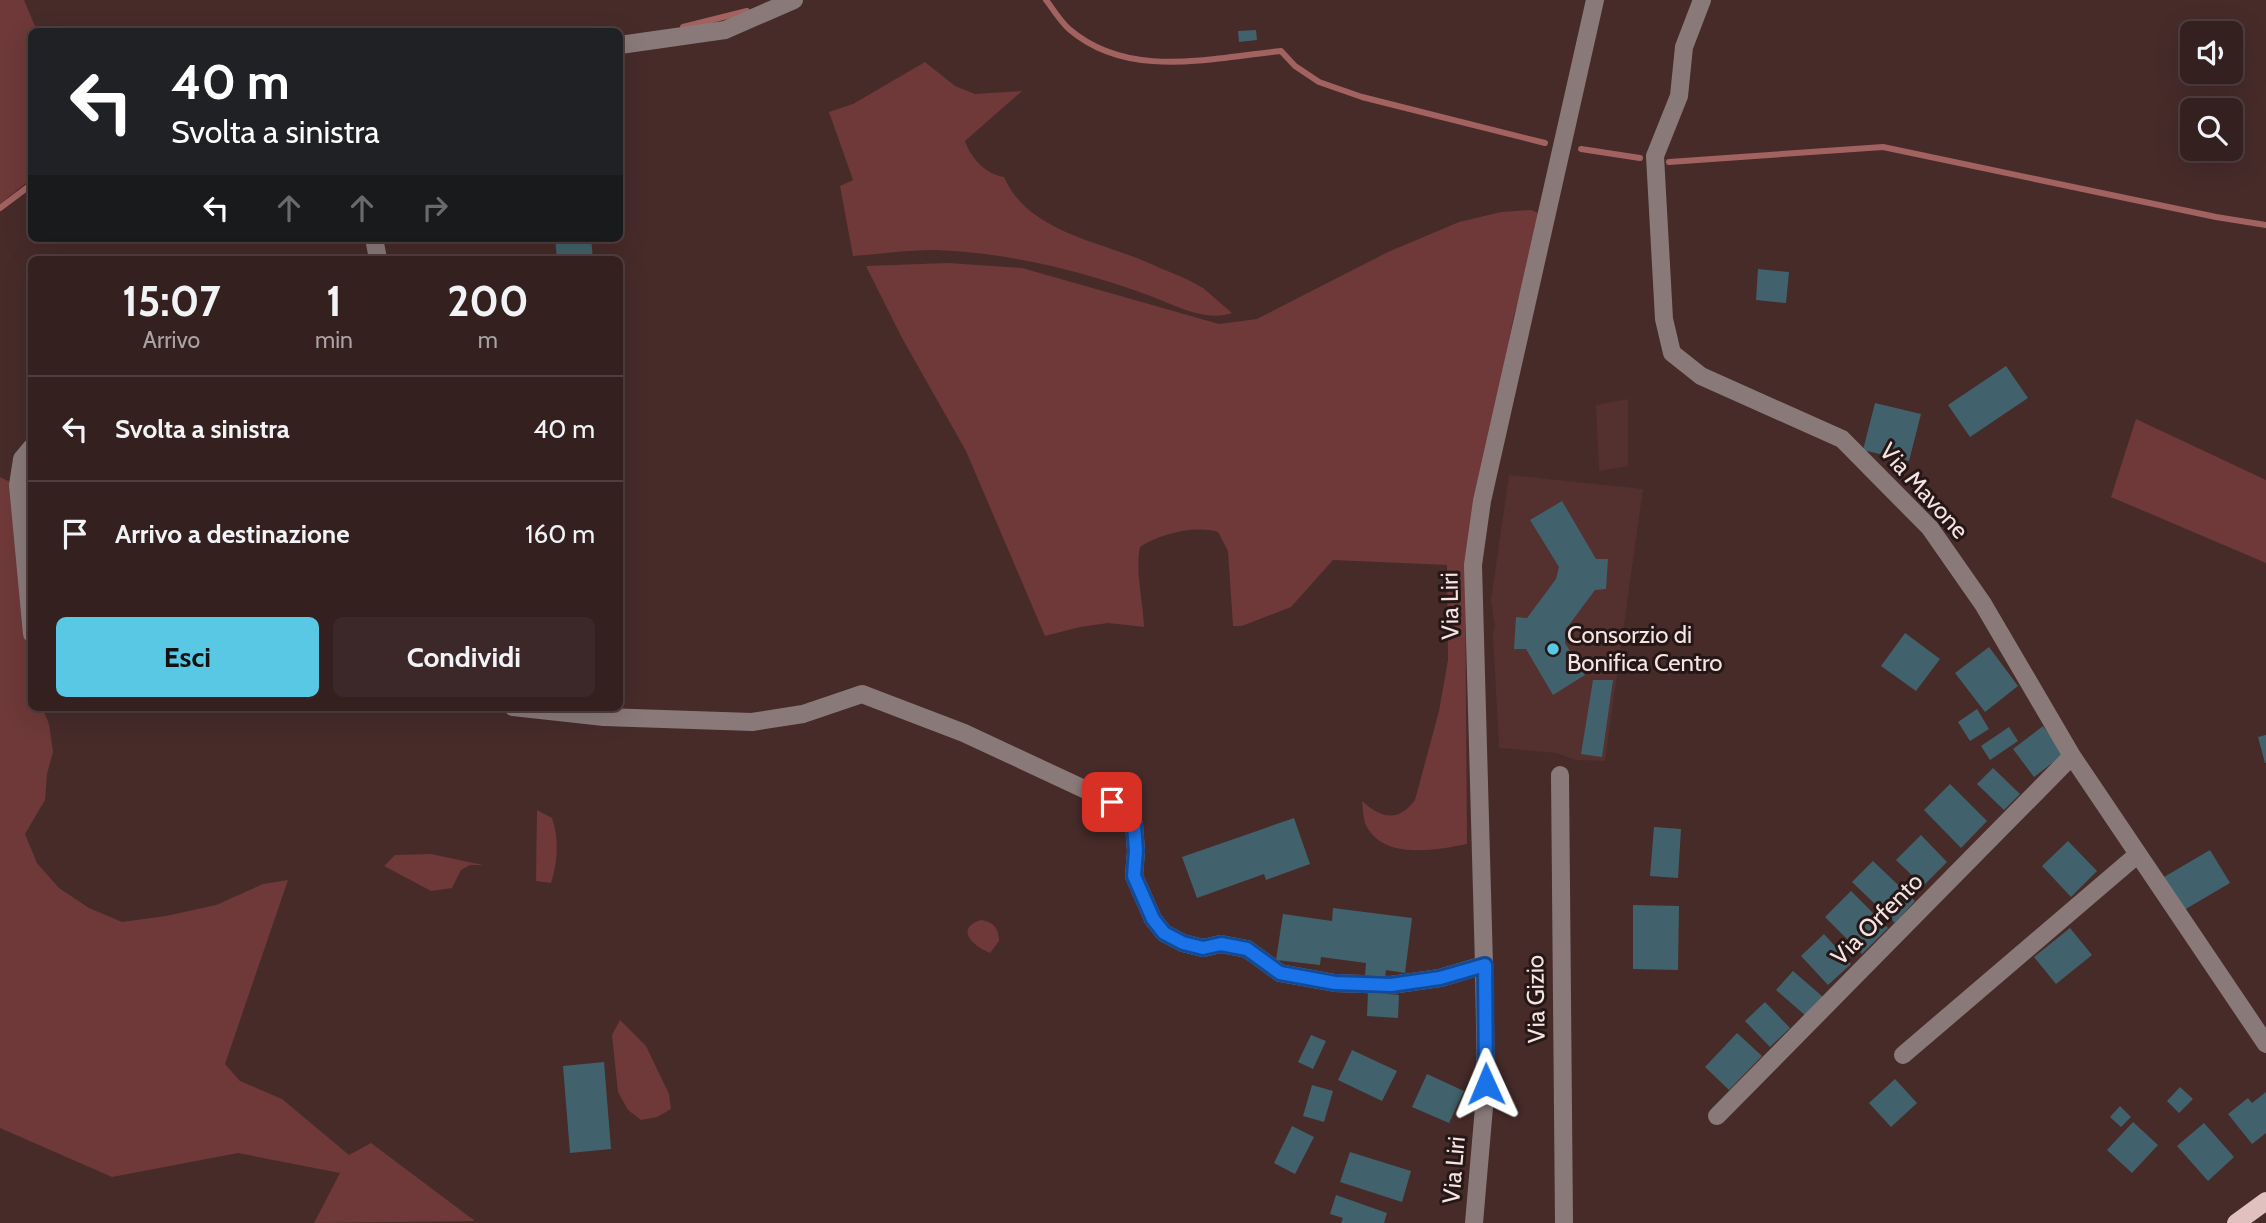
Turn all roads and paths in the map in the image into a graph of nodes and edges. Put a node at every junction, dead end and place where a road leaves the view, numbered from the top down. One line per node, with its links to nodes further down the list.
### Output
1 (794, 0): 4 (street)
2 (1595, 0): 11 (street, Via Liri)
3 (1702, 0): 8 (street, Via Mavone)
4 (623, 45)
5 (28, 452): 6 (street)
6 (28, 591)
7 (549, 711): 11 (street)
8 (2072, 756): 10 (street, Via Mavone); 14 (street, Via Orfento)
9 (1560, 775): 17 (street, Via Gizio)
10 (2137, 855): 12 (street, Via Mavone); 13 (street)
11 (1485, 965): 16 (street, Via Liri)
12 (2266, 1044)
13 (1903, 1055)
14 (1717, 1116)
15 (2266, 1201): 18 (main road)
16 (1474, 1223)
17 (1564, 1223)
18 (2236, 1223)

